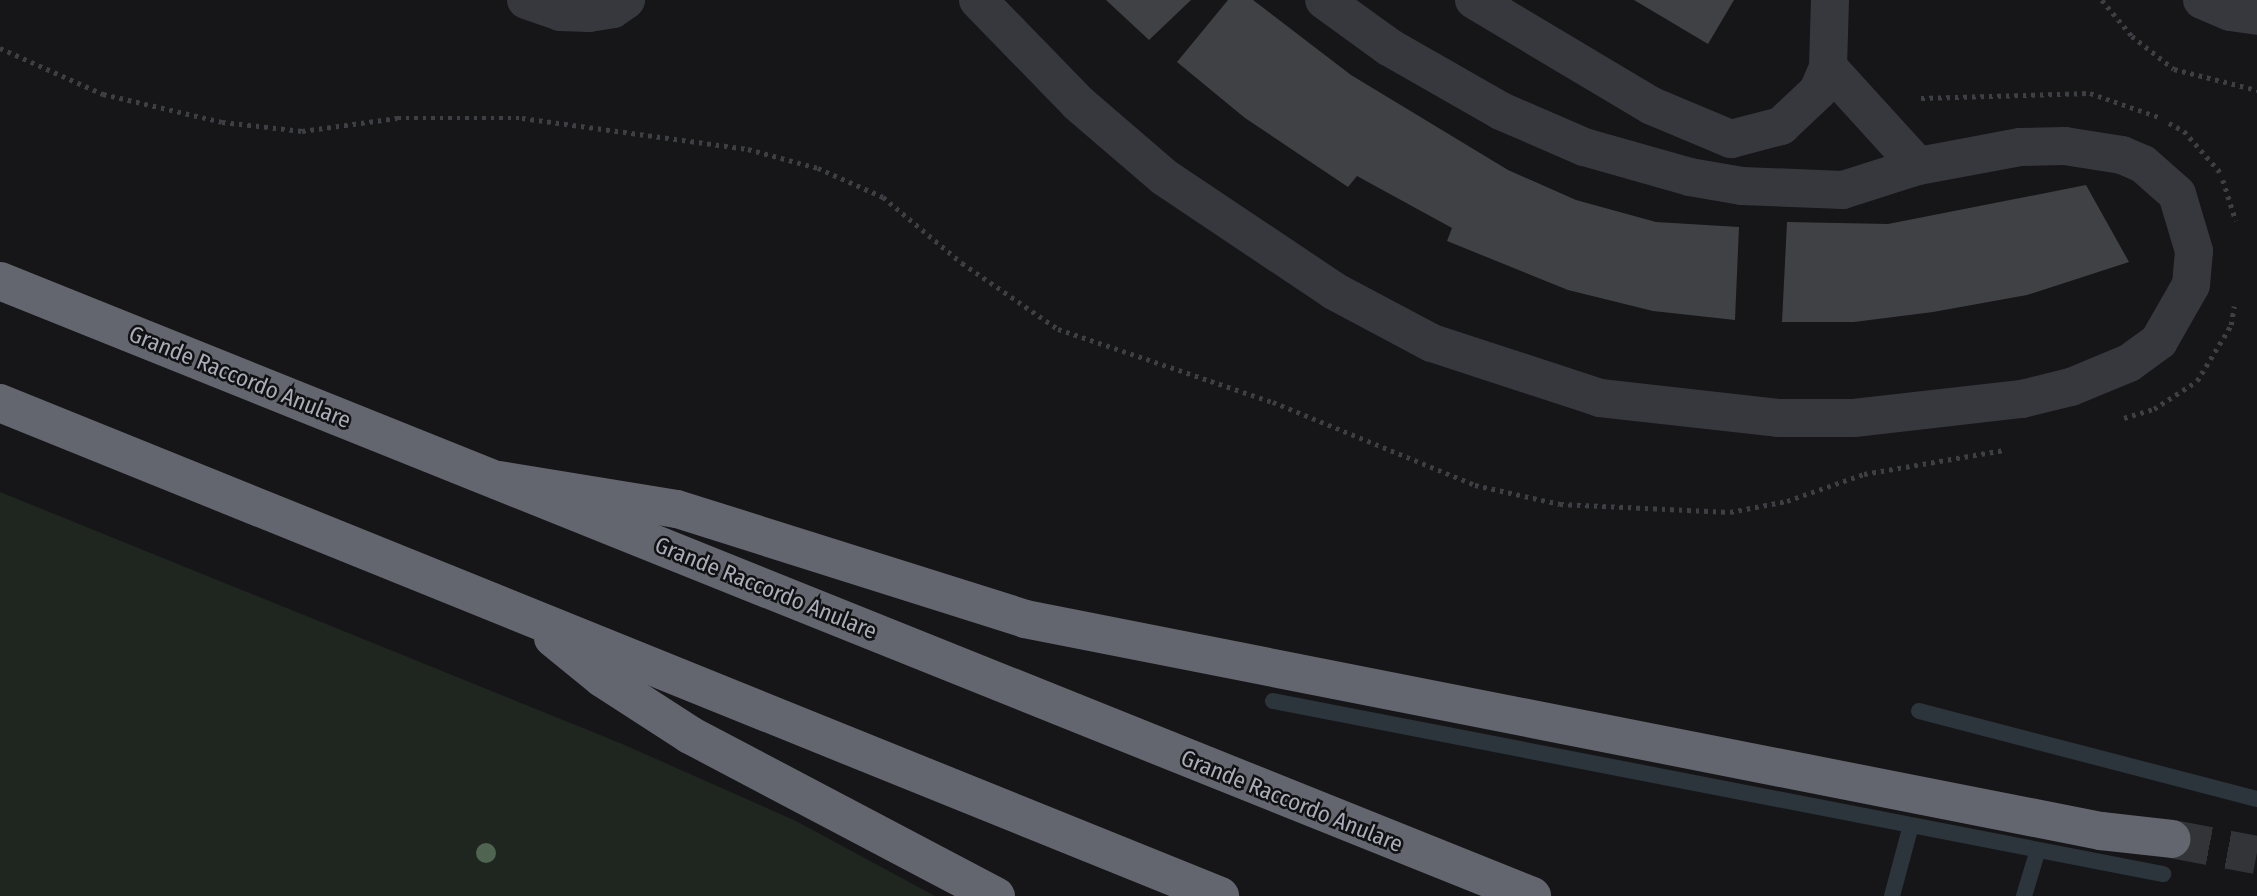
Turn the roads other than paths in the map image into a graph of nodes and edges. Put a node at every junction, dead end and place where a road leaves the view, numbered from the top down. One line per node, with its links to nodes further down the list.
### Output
1 (526, 0): 2 (street)
2 (626, 0)
3 (978, 0): 10 (street)
4 (1324, 0): 10 (street)
5 (1474, 0): 9 (street)
6 (1830, 0): 9 (street)
7 (2202, 0): 8 (street)
8 (2257, 16)
9 (1828, 67): 10 (street)
10 (1918, 166)
11 (0, 281): 13 (highway, Grande Raccordo Anulare)
12 (0, 403): 14 (highway)
13 (499, 480): 15 (highway); 18 (highway, Grande Raccordo Anulare)
14 (528, 615): 16 (highway); 17 (highway)
15 (2172, 839)
16 (996, 896)
17 (1220, 896)
18 (1532, 896)

